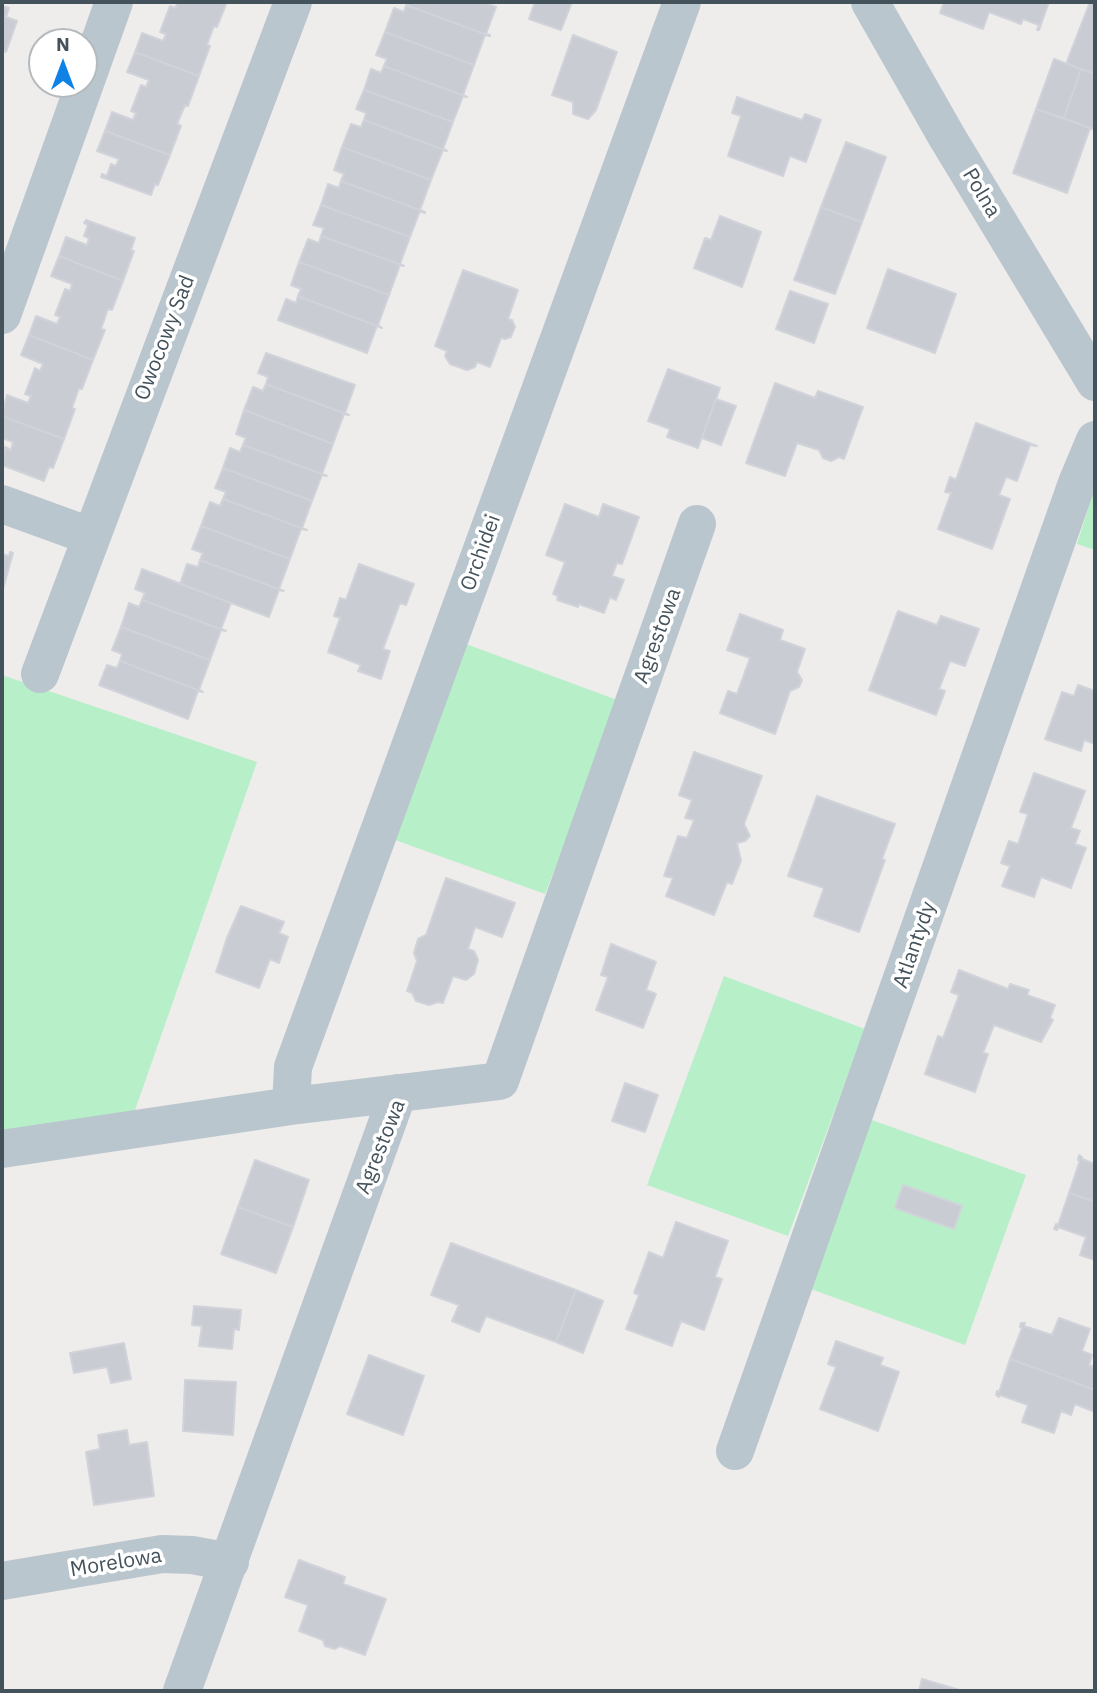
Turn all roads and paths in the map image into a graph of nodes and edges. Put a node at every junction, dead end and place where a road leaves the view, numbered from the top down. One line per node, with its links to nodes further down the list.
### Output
1 (114, 2): 5 (street)
2 (293, 2): 10 (street, Owocowy Sad)
3 (682, 2): 13 (street, Orchidei)
4 (870, 2): 6 (street, Polna)
5 (2, 315)
6 (1095, 382)
7 (1095, 439): 15 (street, Atlantydy)
8 (2, 504): 10 (street)
9 (697, 524): 12 (street, Agrestowa)
10 (90, 536): 11 (street, Owocowy Sad)
11 (40, 674)
12 (398, 1093): 13 (street); 16 (street, Agrestowa)
13 (291, 1107): 14 (street)
14 (2, 1149)
15 (735, 1451)
16 (230, 1562): 17 (street, Morelowa); 18 (street, Agrestowa)
17 (2, 1581)
18 (182, 1691)

